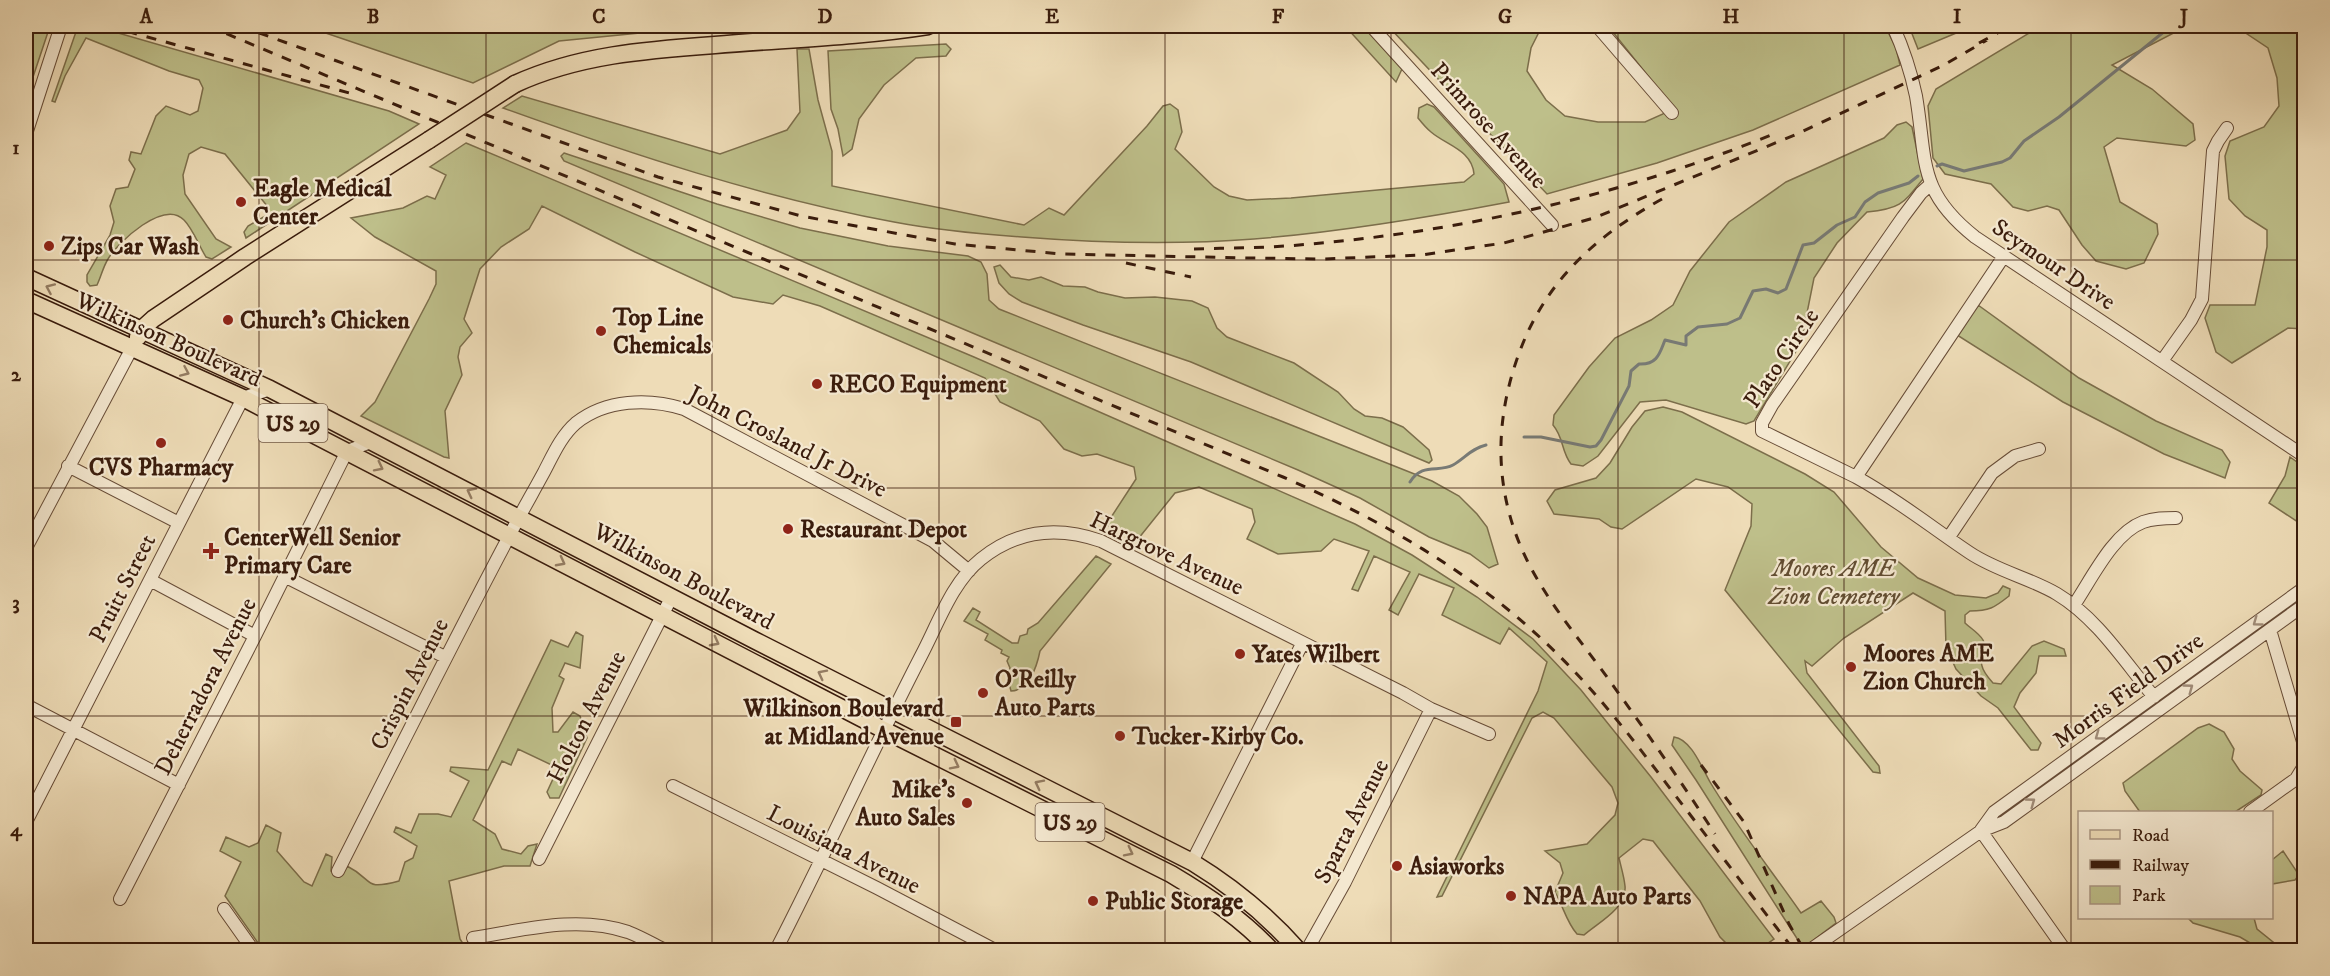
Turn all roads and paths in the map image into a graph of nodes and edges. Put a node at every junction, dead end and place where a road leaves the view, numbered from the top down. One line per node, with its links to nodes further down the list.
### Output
1 (61, 26): 8 (street)
2 (928, 26): 14 (main road, bridge)
3 (1371, 26): 10 (street, Primrose Avenue)
4 (1597, 26): 6 (street)
5 (1893, 26): 9 (street, Seymour Drive)
6 (1672, 113)
7 (2227, 128): 16 (street)
8 (26, 134)
9 (1931, 184): 11 (street, Seymour Drive); 24 (street, Plato Circle)
10 (1552, 225)
11 (2004, 256): 16 (street, Seymour Drive); 24 (street)
12 (26, 277): 14 (main road, Wilkinson Boulevard / US 29, one-way to 12)
13 (26, 300): 15 (main road, Wilkinson Boulevard / US 29)
14 (142, 330): 15 (main road); 17 (main road, Wilkinson Boulevard / US 29)
15 (132, 348): 18 (main road, Wilkinson Boulevard / US 29, one-way to 18); 23 (street)
16 (2162, 361): 22 (street, Seymour Drive)
17 (270, 388): 18 (street); 19 (main road, Wilkinson Boulevard / US 29)
18 (243, 398): 21 (main road, Wilkinson Boulevard / US 29); 27 (street, Pruitt Street)
19 (371, 442): 21 (street); 25 (main road, Wilkinson Boulevard / US 29, one-way to 19)
20 (2039, 449): 29 (street)
21 (347, 451): 28 (main road, Wilkinson Boulevard / US 29, one-way to 28); 32 (street, Deherradora Avenue)
22 (2304, 456)
23 (68, 466): 27 (street); 30 (street)
24 (1856, 477): 29 (street)
25 (519, 517): 28 (street, Crispin Avenue); 31 (street, John Crosland Jr Drive); 35 (main road, Wilkinson Boulevard / US 29)
26 (2176, 518): 37 (street)
27 (179, 522): 33 (street, Pruitt Street)
28 (510, 535): 38 (main road, Wilkinson Boulevard / US 29, one-way to 38); 42 (street, Crispin Avenue)
29 (1949, 537): 37 (street)
30 (26, 548)
31 (969, 571): 41 (street, Hargrove Avenue); 46 (street, Hargrove Avenue)
32 (284, 576): 40 (street, Deherradora Avenue); 42 (street)
33 (150, 580): 40 (street); 47 (street, Pruitt Street)
34 (2304, 588): 43 (street, Morris Field Drive, one-way to 43)
35 (672, 596): 38 (street, Holton Avenue); 46 (main road, Wilkinson Boulevard / US 29, one-way to 35)
36 (2304, 605): 39 (street, Morris Field Drive)
37 (2074, 606): 43 (street)
38 (663, 614): 48 (main road, Wilkinson Boulevard / US 29, one-way to 48); 57 (street, Holton Avenue)
39 (2270, 630): 50 (street); 56 (street, Morris Field Drive, one-way to 39)
40 (255, 636): 52 (street, Deherradora Avenue)
41 (1302, 644): 45 (street, Hargrove Avenue); 59 (street)
42 (445, 657): 60 (street, Crispin Avenue)
43 (2154, 697): 56 (street, Morris Field Drive, one-way to 56)
44 (26, 705): 47 (street)
45 (1431, 709): 49 (street, Hargrove Avenue); 70 (street, Sparta Avenue)
46 (893, 711): 48 (street, Hargrove Avenue); 59 (main road, Wilkinson Boulevard / US 29, one-way to 46)
47 (73, 730): 52 (street); 55 (street, Pruitt Street)
48 (884, 730): 58 (street, Hargrove Avenue); 68 (main road, Wilkinson Boulevard / US 29, one-way to 68)
49 (1489, 735)
50 (2304, 745)
51 (2304, 766): 54 (street)
52 (179, 785): 61 (street, Deherradora Avenue)
53 (674, 786): 58 (street, Louisiana Avenue)
54 (2253, 811)
55 (26, 822)
56 (1981, 831): 71 (street, Morris Field Drive); 72 (street)
57 (539, 859)
58 (822, 860): 66 (street, Hargrove Avenue); 67 (street, Louisiana Avenue)
59 (1192, 862): 69 (main road, Wilkinson Boulevard / US 29)
60 (338, 871)
61 (120, 899)
62 (224, 909): 64 (street)
63 (472, 938): 65 (street)
64 (253, 951)
65 (665, 951)
66 (776, 951)
67 (995, 951)
68 (1271, 951)
69 (1298, 951)
70 (1307, 951)
71 (1810, 951)
72 (2065, 951)

